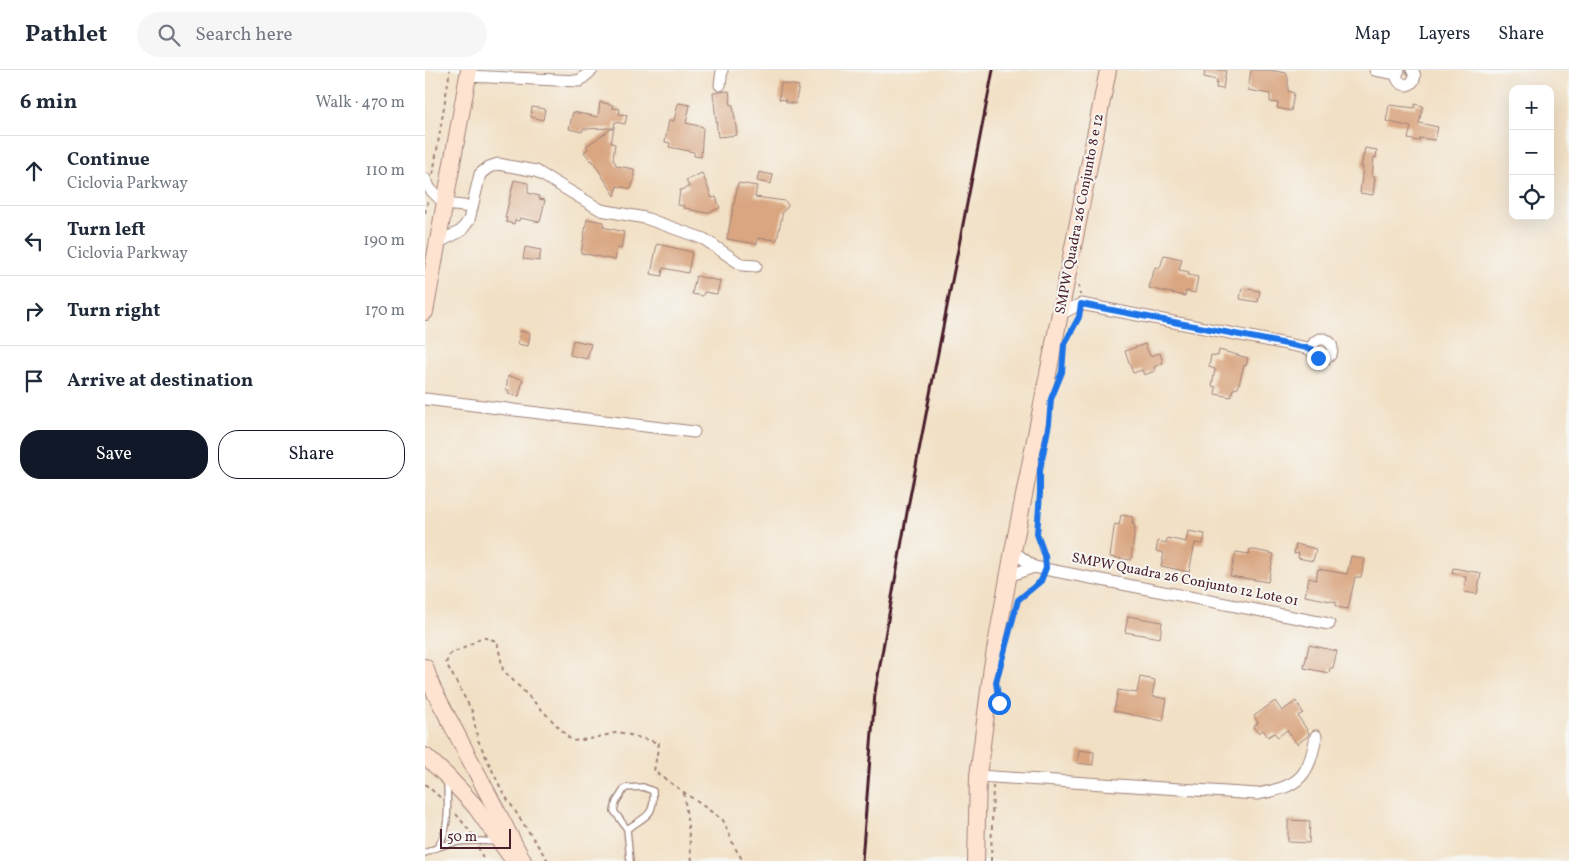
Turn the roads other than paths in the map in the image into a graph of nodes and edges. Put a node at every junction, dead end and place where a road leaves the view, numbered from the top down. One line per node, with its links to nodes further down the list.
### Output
1 (591, 70): 7 (street)
2 (722, 70): 8 (street)
3 (1108, 70): 14 (street, SMPW Quadra 26 Conjunto 8 e 12)
4 (1375, 70): 6 (street)
5 (1412, 70): 6 (street)
6 (1398, 72)
7 (469, 73): 10 (street)
8 (720, 85)
9 (427, 186): 10 (street)
10 (445, 204): 11 (street); 12 (street)
11 (472, 207): 12 (street); 13 (street)
12 (437, 243): 16 (street)
13 (756, 266)
14 (1072, 281): 15 (street); 17 (street, SMPW Quadra 26 Conjunto 8 e 12)
15 (1080, 304): 17 (street); 18 (street)
16 (426, 306)
17 (1060, 314): 21 (street, SMPW Quadra 26 Conjunto 8 e 12)
18 (1312, 349)
19 (425, 399): 20 (street)
20 (694, 432)
21 (1013, 551): 22 (street, SMPW Quadra 26 Conjunto 12 Lote 01); 23 (street, SMPW Quadra 26 Conjunto 8 e 12)
22 (1040, 568): 23 (street); 24 (street, SMPW Quadra 26 Conjunto 12 Lote 01)
23 (1009, 576): 31 (street, SMPW Quadra 26 Conjunto 8 e 12)
24 (1329, 624)
25 (425, 667): 26 (street)
26 (431, 687): 27 (street); 37 (street)
27 (425, 703)
28 (1316, 736): 31 (street)
29 (425, 756): 30 (street)
30 (447, 776): 33 (street); 34 (lane)
31 (985, 777): 39 (street, SMPW Quadra 26 Conjunto 8 e 12)
32 (627, 829): 32 (lane); 38 (lane)
33 (500, 842): 34 (lane); 36 (street)
34 (438, 846): 35 (lane)
35 (425, 853)
36 (514, 861)
37 (523, 861)
38 (630, 861)
39 (976, 861)

